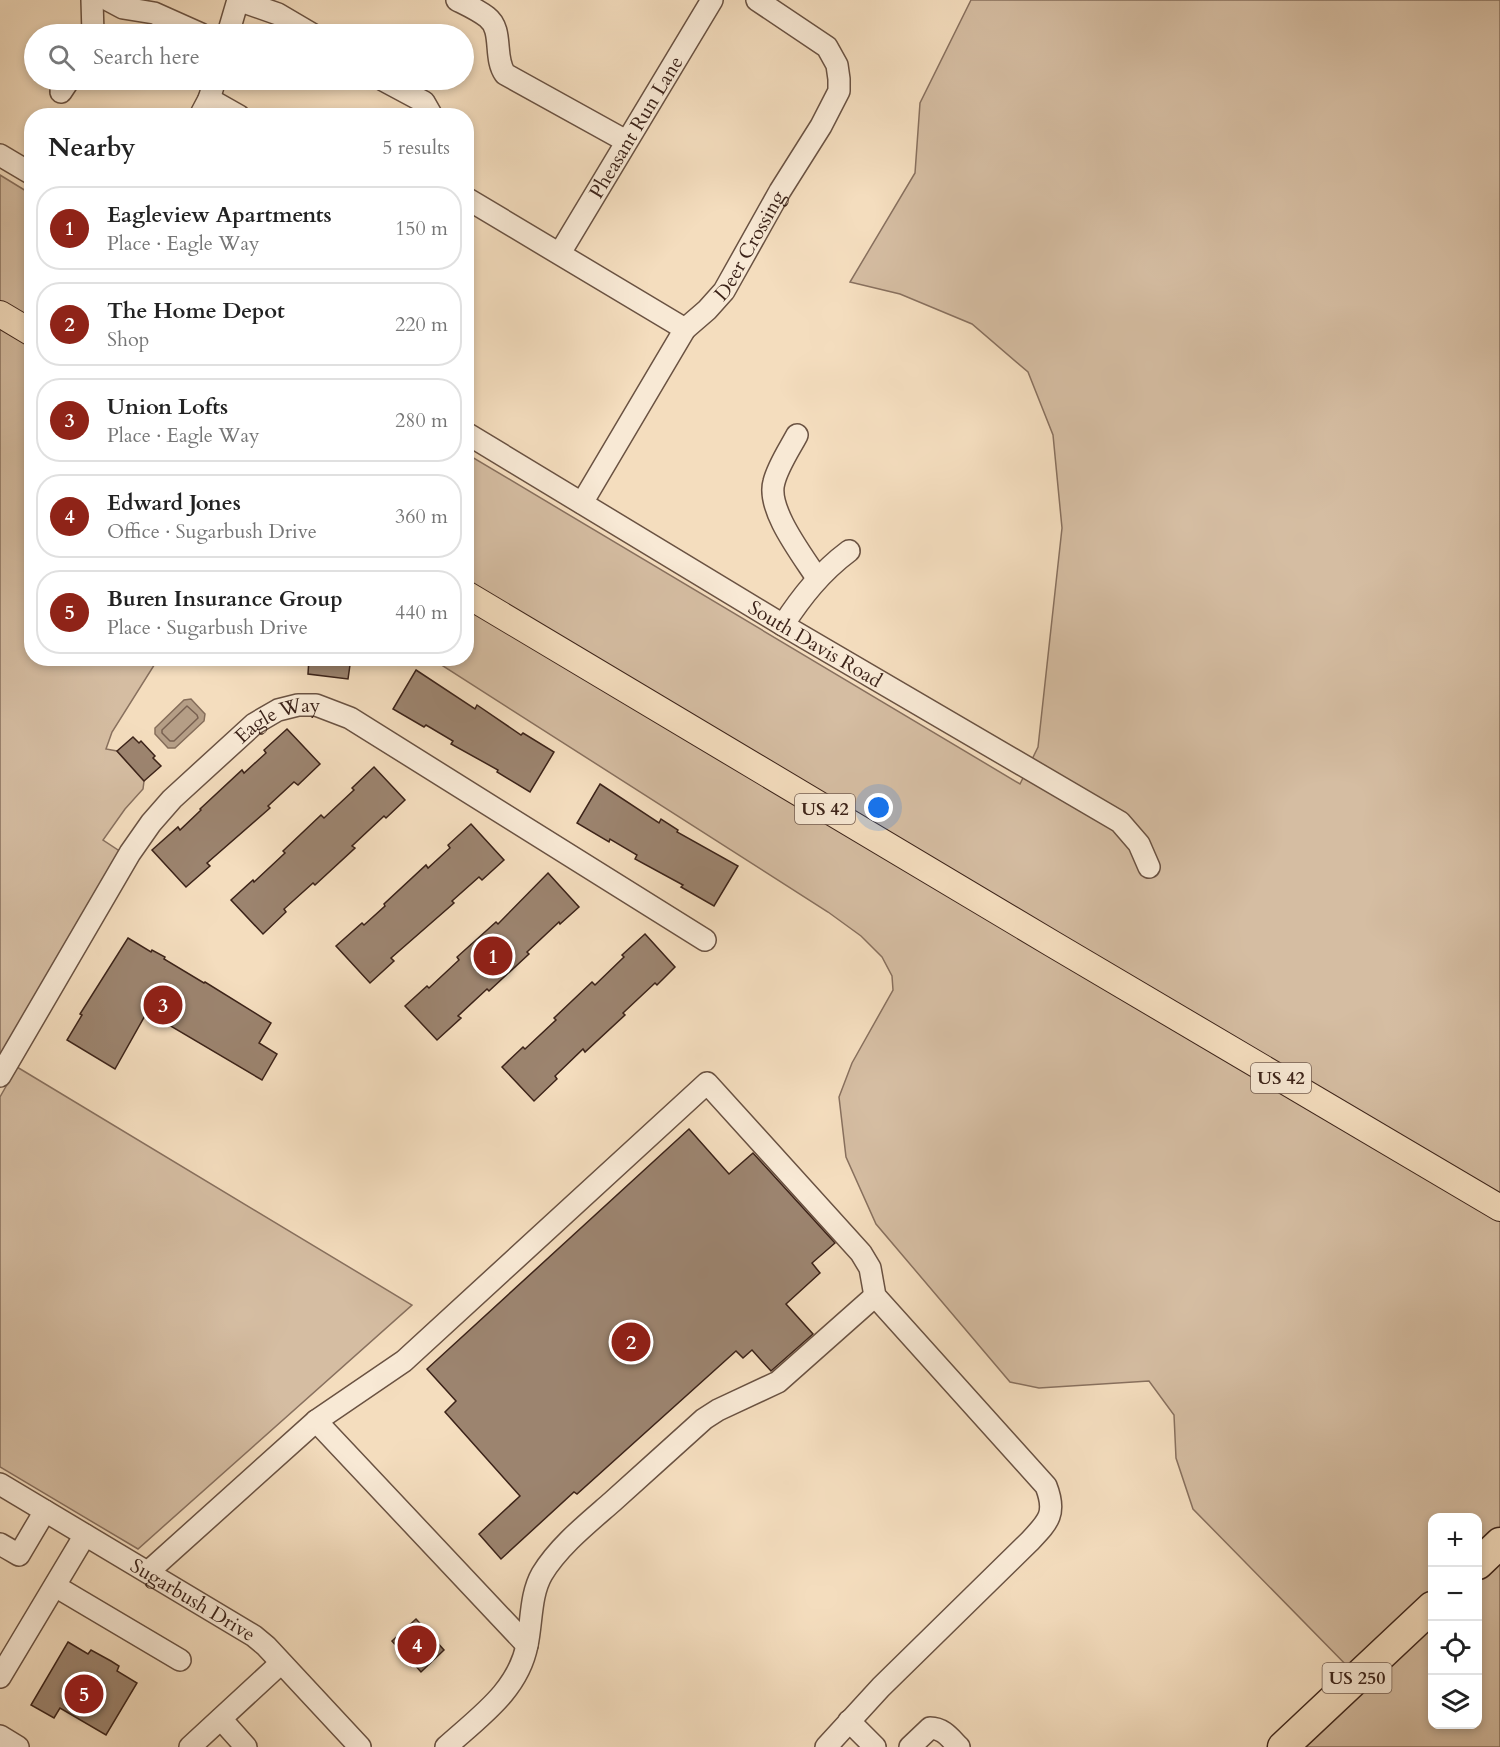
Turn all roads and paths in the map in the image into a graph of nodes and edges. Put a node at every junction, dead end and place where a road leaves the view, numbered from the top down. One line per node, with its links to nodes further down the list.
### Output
1 (92, 0): 7 (street)
2 (108, 0): 8 (street)
3 (238, 0): 9 (street); 10 (street)
4 (458, 0): 15 (street)
5 (712, 0): 15 (street, Pheasant Run Lane)
6 (757, 0): 22 (street, Deer Crossing)
7 (93, 24)
8 (179, 24)
9 (231, 24)
10 (295, 24)
11 (402, 90): 14 (street)
12 (208, 98): 13 (street)
13 (225, 108)
14 (427, 108)
15 (626, 141): 19 (street, Pheasant Run Lane)
16 (0, 155): 17 (street)
17 (24, 169)
18 (474, 203): 19 (street)
19 (560, 253): 22 (street)
20 (0, 314): 21 (main road)
21 (24, 328)
22 (685, 329): 25 (street, Deer Crossing)
23 (796, 435): 27 (street)
24 (474, 438): 25 (street, South Davis Road)
25 (582, 503): 29 (street, South Davis Road)
26 (849, 551): 27 (street)
27 (817, 578): 29 (street)
28 (474, 599): 33 (main road, US 42)
29 (783, 625): 30 (street, South Davis Road)
30 (1149, 867)
31 (705, 939): 32 (street, Eagle Way)
32 (0, 1076)
33 (1500, 1208)
34 (875, 1296): 35 (street); 45 (street); 50 (street)
35 (316, 1420): 42 (street); 45 (street)
36 (0, 1484): 37 (street, Sugarbush Drive)
37 (45, 1511): 38 (street, Sugarbush Drive); 40 (street)
38 (85, 1535): 42 (street, Sugarbush Drive); 43 (street)
39 (1500, 1543): 41 (highway)
40 (0, 1544)
41 (1482, 1560)
42 (148, 1572): 47 (street, Sugarbush Drive)
43 (55, 1586): 46 (street); 48 (street)
44 (1428, 1611): 61 (highway, US 250)
45 (527, 1645): 56 (street)
46 (180, 1660)
47 (281, 1663): 49 (street); 55 (street, Sugarbush Drive)
48 (0, 1677)
49 (221, 1719): 53 (street); 54 (street)
50 (849, 1721): 57 (street); 58 (street)
51 (0, 1736): 52 (street)
52 (18, 1747)
53 (190, 1747)
54 (246, 1747)
55 (360, 1747)
56 (446, 1747)
57 (826, 1747)
58 (875, 1747)
59 (910, 1747): 60 (street)
60 (959, 1747)
61 (1284, 1747)

